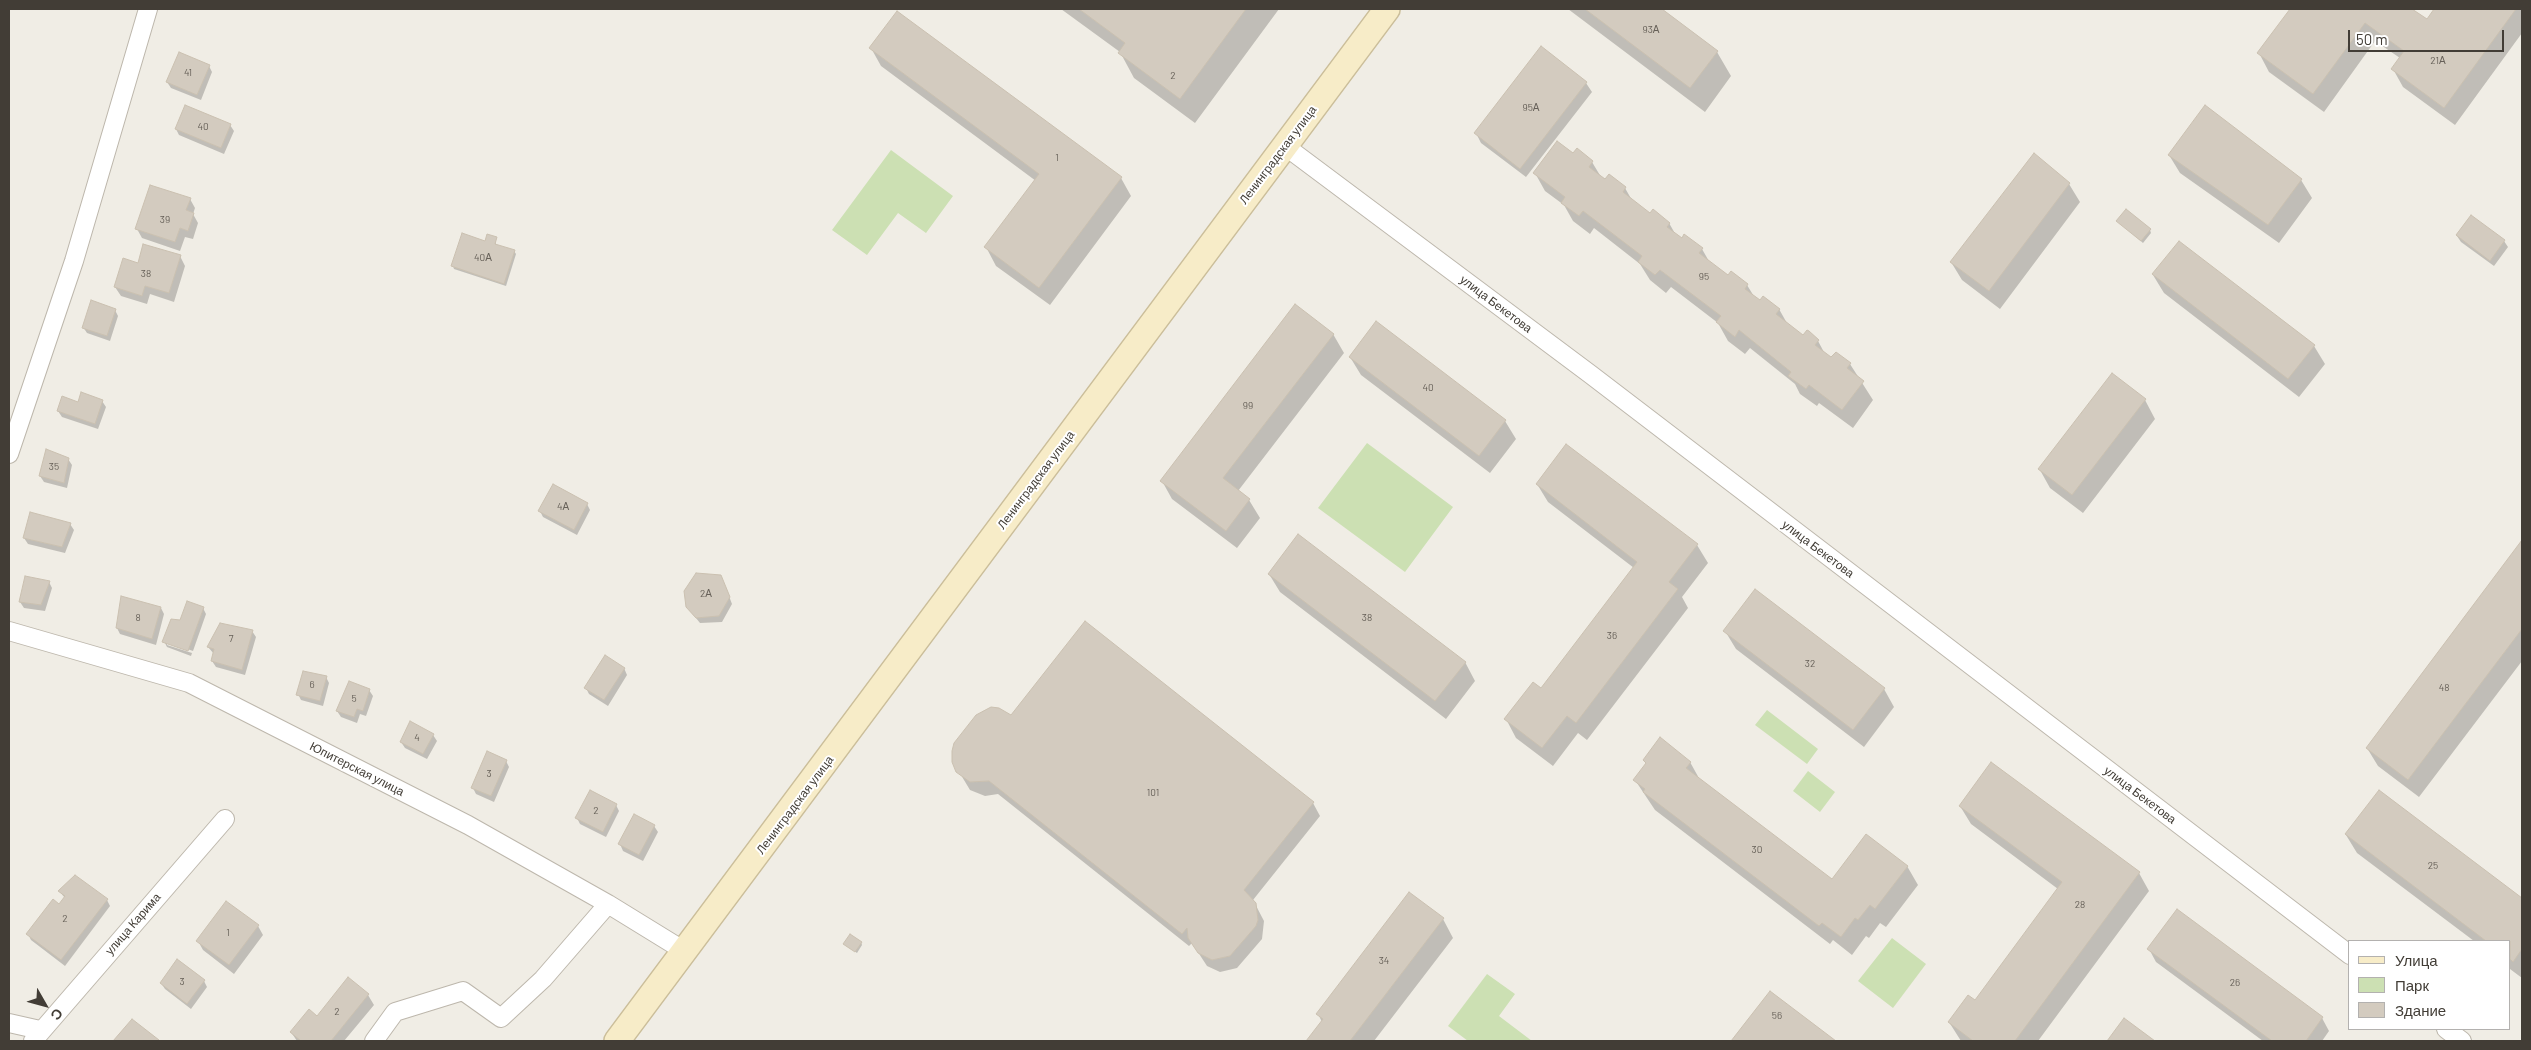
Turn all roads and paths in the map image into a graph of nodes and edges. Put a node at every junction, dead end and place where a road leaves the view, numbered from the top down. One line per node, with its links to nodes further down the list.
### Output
1 (148, 9): 4 (street)
2 (1387, 9): 3 (street, Ленинградская улица)
3 (1285, 146): 8 (street, Ленинградская улица); 9 (street, улица Бекетова)
4 (9, 454)
5 (9, 632): 7 (street, Юпитерская улица)
6 (225, 819): 12 (street, улица Карима)
7 (608, 904): 8 (street, Юпитерская улица); 13 (street)
8 (686, 952): 14 (street, Ленинградская улица)
9 (2348, 953)
10 (9, 1023): 12 (street, улица Карима)
11 (2447, 1030): 15 (street)
12 (36, 1035)
13 (374, 1041)
14 (617, 1041)
15 (2462, 1041)

